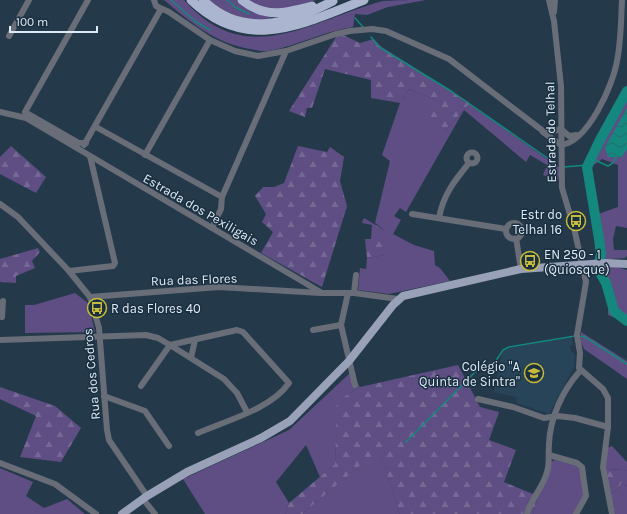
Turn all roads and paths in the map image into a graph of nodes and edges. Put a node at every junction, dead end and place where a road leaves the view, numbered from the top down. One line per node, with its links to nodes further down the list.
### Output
1 (29, 0): 14 (street)
2 (88, 0): 22 (street)
3 (154, 0): 12 (street)
4 (190, 0): 11 (highway)
5 (242, 0): 6 (highway)
6 (335, 0): 11 (highway)
7 (364, 0): 11 (highway)
8 (548, 0): 13 (street)
9 (555, 0): 13 (street)
10 (622, 0): 21 (street)
11 (199, 3)
12 (161, 9): 15 (street); 18 (street)
13 (554, 21): 19 (street, Estrada do Telhal)
14 (9, 36)
15 (210, 40): 16 (street); 25 (street)
16 (286, 51): 20 (street); 28 (street)
17 (0, 112): 24 (street, Estrada dos Pexiligais)
18 (96, 127): 22 (street); 25 (street)
19 (561, 129): 20 (street); 21 (street); 23 (street, Estrada do Telhal)
20 (543, 131): 23 (street)
21 (580, 134): 23 (street)
22 (86, 143): 24 (street)
23 (561, 145): 35 (street, Estrada do Telhal)
24 (81, 151): 26 (street, Estrada dos Pexiligais)
25 (144, 154): 28 (street)
26 (90, 156): 32 (street, Estrada dos Pexiligais); 38 (street)
27 (469, 163): 31 (street)
28 (222, 197): 32 (street)
29 (0, 204): 38 (street, Rua dos Cedros)
30 (412, 214): 31 (street)
31 (439, 218): 33 (street)
32 (212, 228): 40 (street, Estrada dos Pexiligais)
33 (506, 229): 34 (street); 34 (street)
34 (516, 238): 37 (street)
35 (586, 264): 36 (main road); 37 (main road); 55 (street, Estrada do Telhal)
36 (627, 264)
37 (522, 270): 43 (main road)
38 (69, 271): 42 (street, Rua dos Cedros)
39 (356, 274): 41 (street)
40 (322, 293): 41 (street, Estrada dos Pexiligais); 42 (street, Rua das Flores)
41 (351, 293): 43 (street, Estrada dos Pexiligais); 47 (street)
42 (90, 297): 49 (street, Rua dos Cedros)
43 (398, 299): 54 (main road)
44 (2, 301): 45 (street)
45 (1, 309): 46 (street)
46 (2, 316)
47 (342, 325): 48 (street); 54 (street)
48 (313, 330)
49 (100, 338): 50 (street); 52 (street); 58 (street, Rua dos Cedros)
50 (0, 340)
51 (195, 340): 52 (street); 53 (street); 60 (street)
52 (170, 345): 53 (street); 57 (street)
53 (191, 358): 60 (street)
54 (349, 361): 56 (street); 67 (main road)
55 (580, 371): 61 (street); 62 (street)
56 (355, 385)
57 (141, 386)
58 (104, 396): 64 (street); 67 (street, Rua dos Cedros)
59 (478, 399): 61 (street)
60 (247, 412): 63 (street)
61 (554, 417): 62 (street); 65 (street)
62 (608, 427): 73 (street)
63 (198, 433)
64 (169, 446)
65 (549, 455): 71 (street); 72 (street)
66 (0, 463): 68 (street)
67 (145, 497): 69 (main road); 70 (street, Rua dos Cedros)
68 (96, 514)
69 (122, 514)
70 (155, 514)
71 (527, 514)
72 (576, 514)
73 (612, 514)

